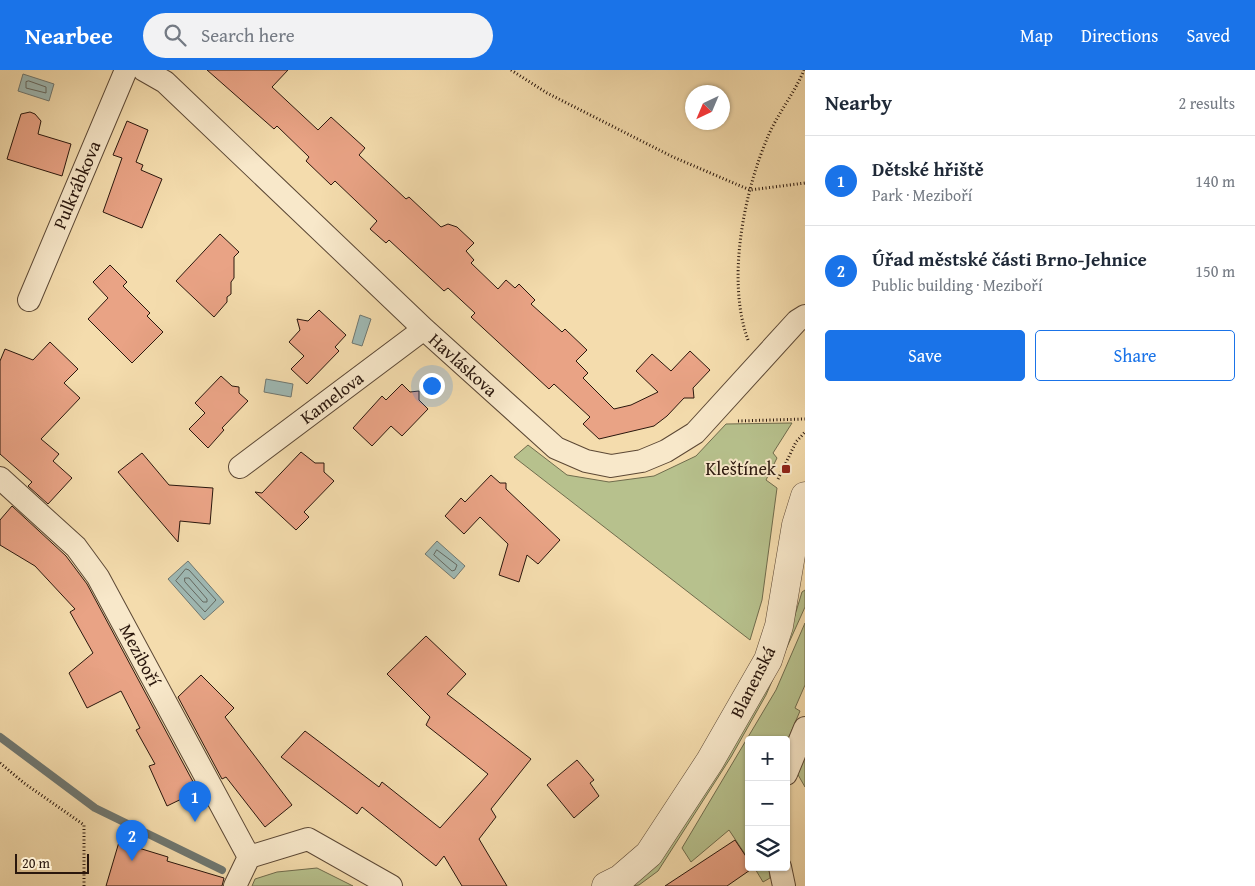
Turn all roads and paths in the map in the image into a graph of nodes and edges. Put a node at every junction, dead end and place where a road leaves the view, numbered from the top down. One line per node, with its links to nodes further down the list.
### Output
1 (126, 70): 7 (street, Pulkrábkova)
2 (144, 70): 9 (street, Havláskova)
3 (511, 70): 6 (path)
4 (804, 70): 6 (path)
5 (805, 183): 6 (path)
6 (750, 190): 10 (path)
7 (29, 300)
8 (805, 316): 10 (street, Havláskova)
9 (424, 329): 10 (street, Havláskova); 12 (street, Kamelova)
10 (757, 365)
11 (805, 432): 14 (path)
12 (240, 467)
13 (0, 478): 20 (street, Meziboří)
14 (778, 480)
15 (805, 496): 16 (street, Blanenská)
16 (799, 552): 25 (street, Blanenská)
17 (805, 728): 19 (street)
18 (0, 763): 22 (path)
19 (790, 764)
20 (249, 857): 23 (street); 24 (street)
21 (781, 871): 26 (street)
22 (84, 886)
23 (235, 886)
24 (391, 886)
25 (606, 886)
26 (784, 886)

